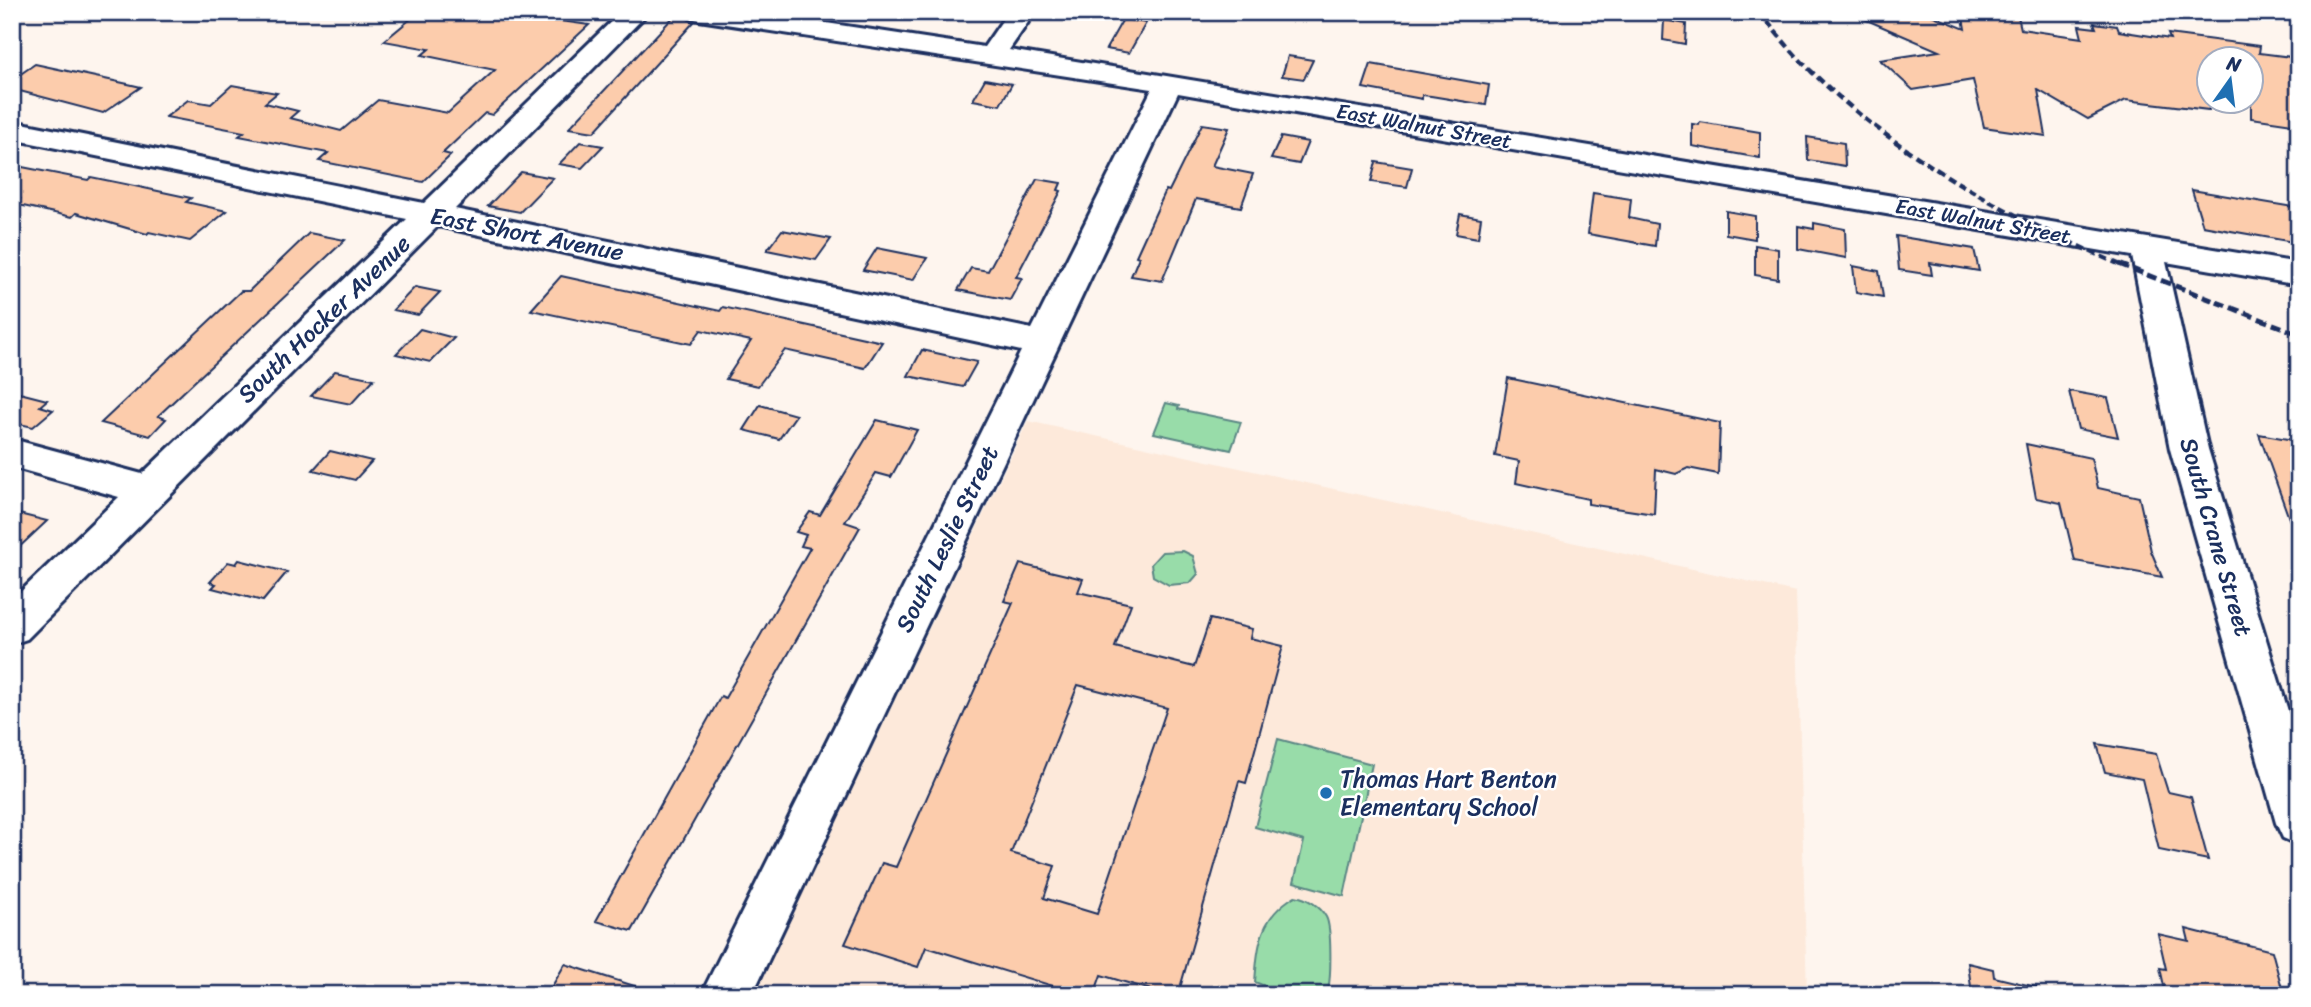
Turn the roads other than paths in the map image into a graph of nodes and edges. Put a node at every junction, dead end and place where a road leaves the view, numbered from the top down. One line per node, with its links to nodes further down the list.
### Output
1 (636, 12): 7 (street, South Hocker Avenue)
2 (699, 12): 4 (street, East Walnut Street)
3 (1021, 12): 4 (street)
4 (991, 56): 5 (street, East Walnut Street)
5 (1169, 83): 8 (street, East Walnut Street); 10 (street, South Leslie Street)
6 (17, 135): 7 (street, East Short Avenue)
7 (430, 215): 10 (street, East Short Avenue); 12 (street, South Hocker Avenue)
8 (2147, 249): 9 (street, East Walnut Street); 14 (street, South Crane Street)
9 (2299, 274)
10 (1041, 343): 15 (street, South Leslie Street)
11 (12, 453): 12 (street)
12 (149, 491): 13 (street, South Hocker Avenue)
13 (12, 627)
14 (2299, 822)
15 (726, 995)

